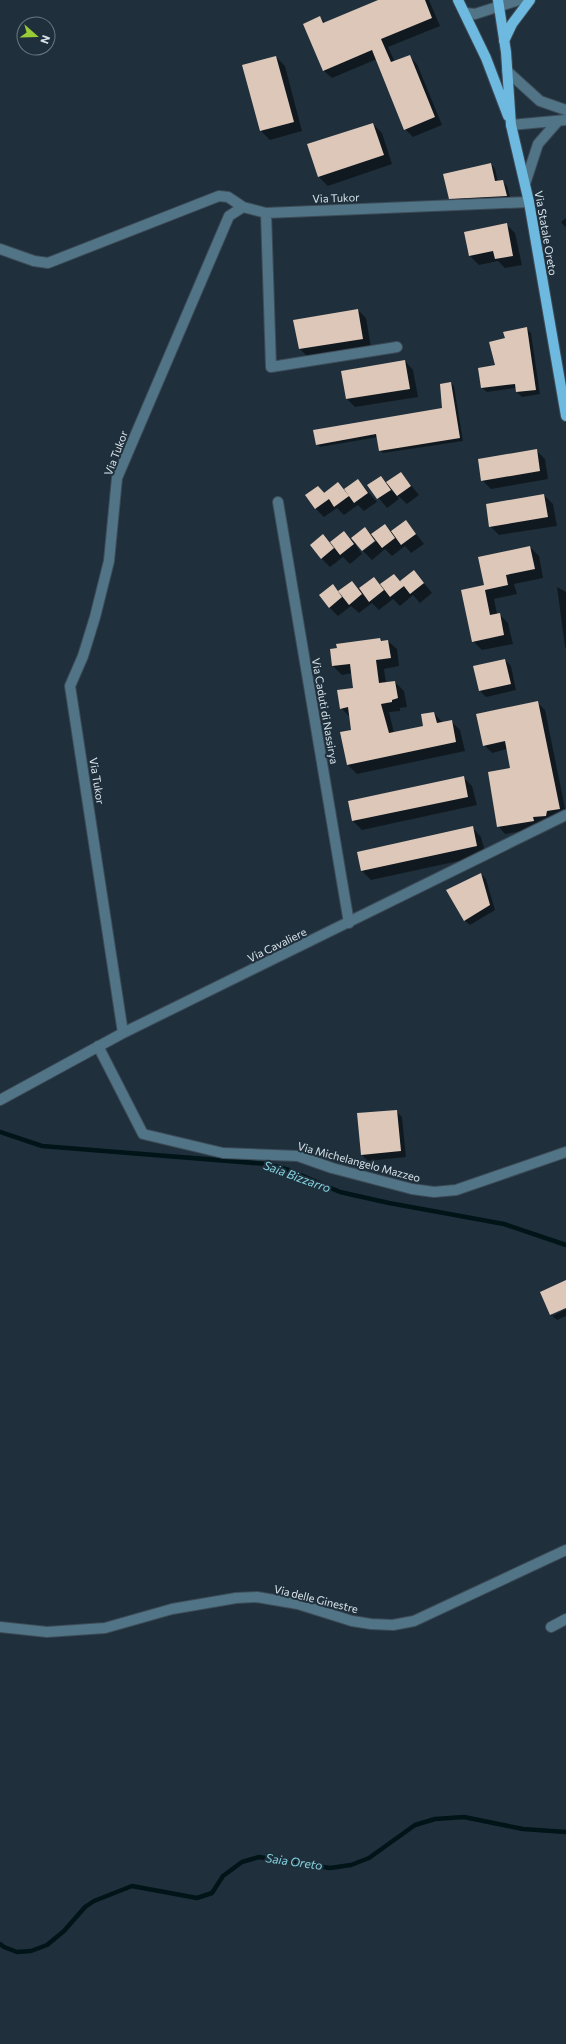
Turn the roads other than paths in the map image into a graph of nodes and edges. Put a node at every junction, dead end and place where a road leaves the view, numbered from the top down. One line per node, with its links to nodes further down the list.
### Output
1 (519, 0): 4 (street)
2 (530, 0): 6 (main road)
3 (460, 1): 5 (main road)
4 (499, 3): 5 (street); 6 (main road)
5 (466, 13): 10 (main road)
6 (504, 41): 7 (main road)
7 (507, 72): 8 (street); 10 (main road)
8 (566, 110)
9 (562, 120): 10 (street); 11 (street)
10 (511, 125): 11 (main road, Via Statale Oreto)
11 (525, 184): 12 (main road, Via Statale Oreto)
12 (529, 202): 14 (street, Via Tukor); 17 (main road, Via Statale Oreto)
13 (243, 207): 14 (street, Via Tukor); 15 (street); 21 (street, Via Tukor)
14 (266, 213): 16 (street)
15 (0, 249)
16 (397, 347)
17 (566, 416)
18 (278, 502): 20 (street, Via Caduti di Nassirya)
19 (566, 815): 20 (street, Via Cavaliere)
20 (349, 923): 21 (street, Via Cavaliere)
21 (123, 1033): 22 (street, Via Cavaliere)
22 (98, 1046): 23 (street, Via Cavaliere); 24 (street, Via Michelangelo Mazzeo)
23 (0, 1100)
24 (566, 1152)
25 (566, 1550): 27 (street, Via delle Ginestre)
26 (566, 1619): 28 (street)
27 (0, 1627)
28 (551, 1627)

